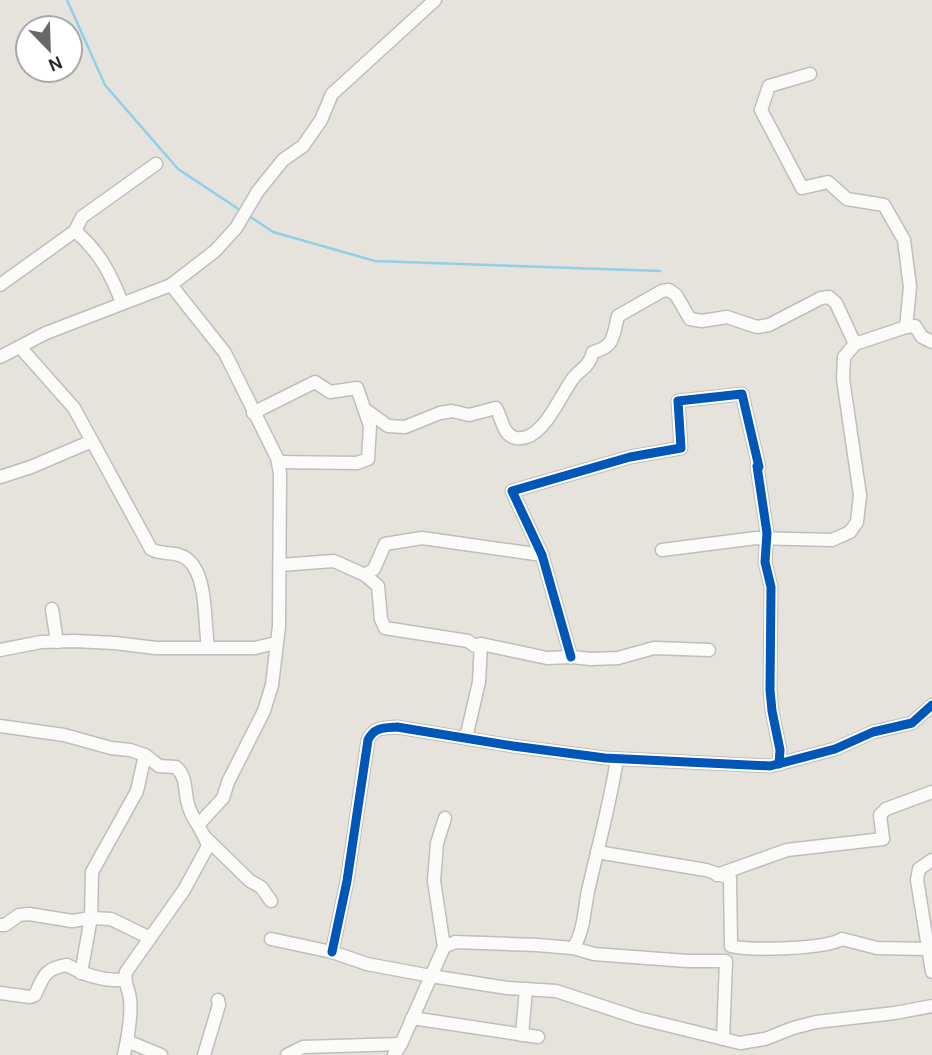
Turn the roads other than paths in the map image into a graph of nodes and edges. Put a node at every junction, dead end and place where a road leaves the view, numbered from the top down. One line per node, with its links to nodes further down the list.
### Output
1 (435, 0): 6 (street)
2 (810, 74): 8 (street)
3 (156, 164): 4 (street)
4 (75, 231): 5 (street); 7 (street)
5 (0, 285)
6 (171, 285): 7 (street); 14 (street)
7 (122, 303): 11 (street)
8 (905, 327): 9 (street); 10 (street)
9 (932, 342)
10 (855, 344): 13 (street); 18 (street)
11 (20, 347): 12 (street); 15 (street)
12 (0, 357)
13 (366, 410): 14 (street); 16 (street)
14 (253, 413): 16 (street)
15 (92, 441): 17 (street); 24 (street)
16 (278, 462): 21 (street)
17 (0, 477)
18 (766, 539): 19 (street); 20 (street); 37 (street)
19 (662, 550)
20 (542, 555): 22 (street); 32 (street)
21 (280, 565): 22 (street); 26 (street)
22 (365, 575): 27 (street)
23 (52, 609): 25 (street)
24 (206, 632): 28 (street); 29 (street)
25 (57, 642): 28 (street); 30 (street)
26 (276, 643): 29 (street); 41 (street)
27 (481, 645): 32 (street); 35 (street)
28 (194, 647): 29 (street)
29 (208, 647)
30 (0, 650)
31 (709, 650): 32 (street)
32 (570, 657)
33 (932, 705): 37 (street)
34 (0, 726): 36 (street)
35 (466, 738): 38 (street); 54 (street)
36 (145, 755): 41 (street); 47 (street)
37 (783, 758): 38 (street)
38 (617, 759): 43 (street)
39 (932, 792): 45 (street)
40 (445, 818): 51 (street)
41 (199, 824): 42 (street)
42 (206, 838): 46 (street); 49 (street)
43 (597, 852): 45 (street); 52 (street)
44 (932, 860): 53 (street)
45 (717, 875): 53 (street)
46 (271, 901)
47 (91, 918): 48 (street); 49 (street); 56 (street)
48 (0, 925)
49 (150, 938): 58 (street)
50 (271, 939): 54 (street)
51 (444, 942): 52 (street); 57 (street)
52 (573, 948): 67 (street)
53 (929, 949): 55 (street)
54 (332, 952): 57 (street)
55 (932, 972)
56 (81, 973): 58 (street); 60 (street)
57 (431, 976): 59 (street); 64 (street)
58 (124, 980): 68 (street)
59 (526, 989): 65 (street); 67 (street)
60 (0, 993)
61 (218, 1000): 73 (street)
62 (932, 1000): 63 (street)
63 (932, 1006): 69 (street)
64 (412, 1018): 65 (street); 70 (street)
65 (522, 1035): 66 (street)
66 (538, 1037)
67 (723, 1039): 69 (street)
68 (127, 1041): 71 (street); 72 (street)
69 (740, 1049)
70 (398, 1050): 74 (street)
71 (124, 1055)
72 (160, 1055)
73 (204, 1055)
74 (287, 1055)

